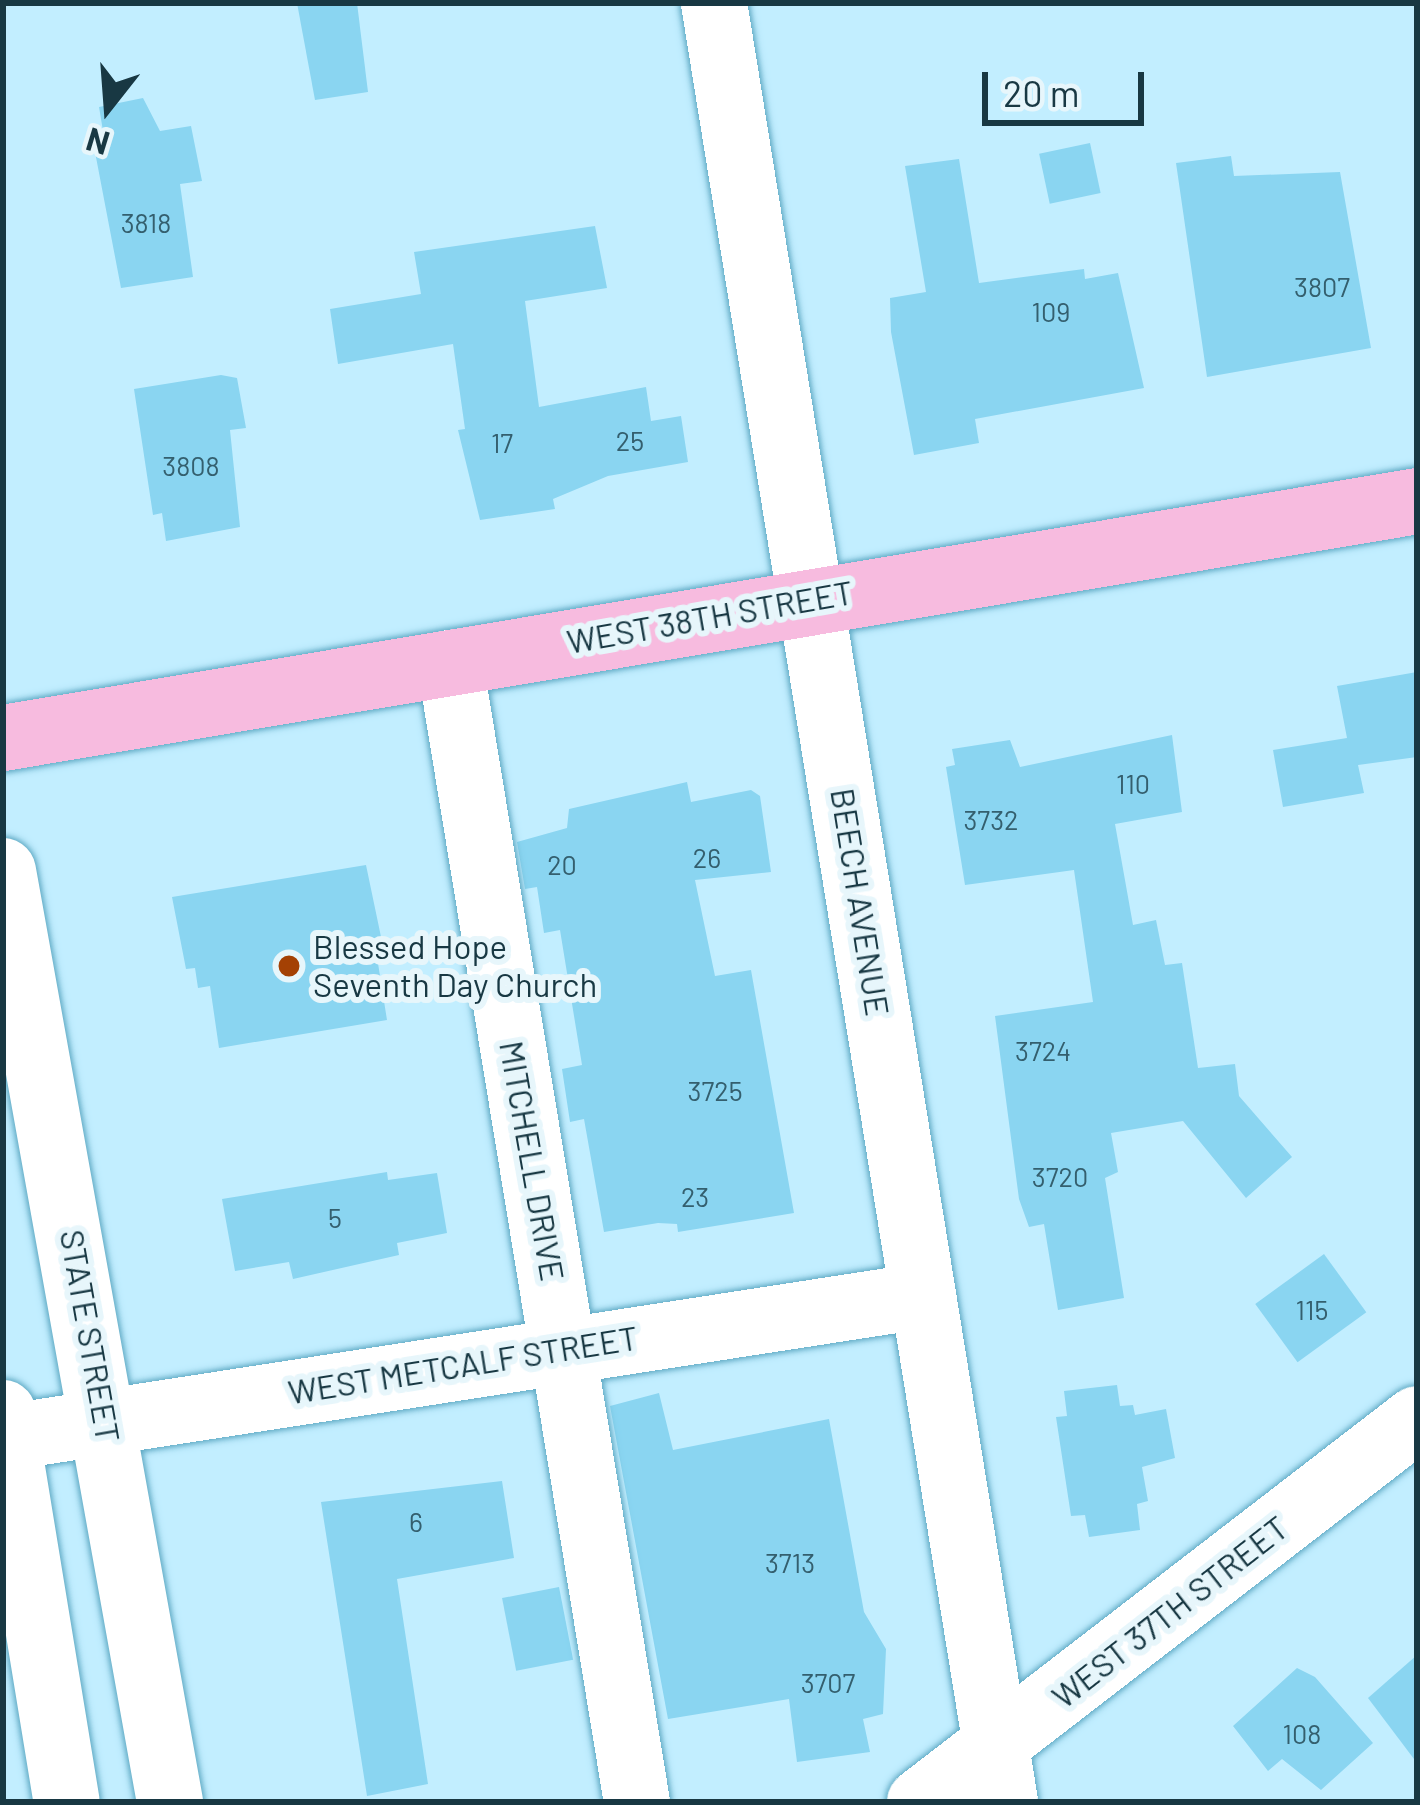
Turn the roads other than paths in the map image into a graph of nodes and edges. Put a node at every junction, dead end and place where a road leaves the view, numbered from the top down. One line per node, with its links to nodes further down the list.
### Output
1 (713, 3): 3 (street, BEECH AVENUE)
2 (1417, 501): 3 (main road, WEST 38TH STREET)
3 (810, 600): 4 (main road, WEST 38TH STREET); 7 (street, BEECH AVENUE)
4 (450, 663): 5 (main road, WEST 38TH STREET); 8 (street, MITCHELL DRIVE)
5 (3, 738)
6 (3, 871): 10 (street, STATE STREET)
7 (920, 1296): 8 (street, WEST METCALF STREET); 12 (street, BEECH AVENUE)
8 (562, 1348): 10 (street, WEST METCALF STREET); 15 (street, MITCHELL DRIVE)
9 (1417, 1419): 12 (street, WEST 37TH STREET)
10 (108, 1424): 11 (street, WEST METCALF STREET); 14 (street, STATE STREET)
11 (4, 1430): 13 (street)
12 (1000, 1775): 16 (street, WEST 37TH STREET)
13 (67, 1802)
14 (170, 1802)
15 (637, 1802)
16 (920, 1802)

